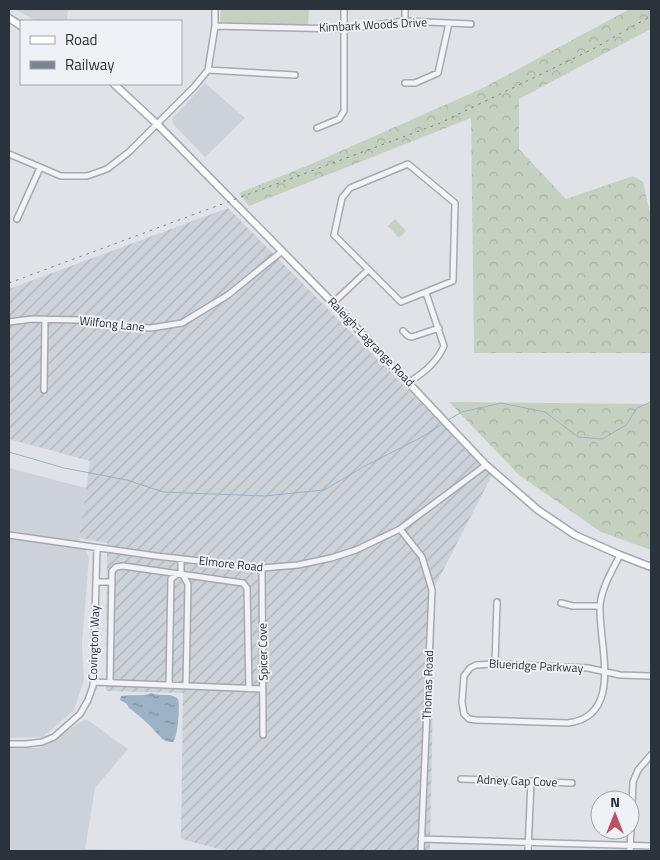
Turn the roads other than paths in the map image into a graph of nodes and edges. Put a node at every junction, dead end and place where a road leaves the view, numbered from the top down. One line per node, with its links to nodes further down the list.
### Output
1 (216, 9): 9 (street)
2 (344, 9): 10 (street)
3 (405, 9): 5 (street)
4 (9, 18): 8 (main road)
5 (405, 21): 6 (street, Kimbark Woods Drive); 10 (street, Kimbark Woods Drive)
6 (449, 23): 7 (street, Kimbark Woods Drive); 13 (street)
7 (471, 24)
8 (20, 25)
9 (215, 26): 10 (street, Kimbark Woods Drive); 11 (street)
10 (344, 29): 16 (street)
11 (208, 70): 12 (street); 15 (street)
12 (295, 75)
13 (405, 83)
14 (115, 85): 15 (main road, Raleigh-Lagrange Road)
15 (157, 124): 18 (street); 20 (main road, Raleigh-Lagrange Road)
16 (317, 128)
17 (9, 154): 18 (street)
18 (40, 168): 19 (street)
19 (17, 220)
20 (282, 252): 23 (main road, Raleigh-Lagrange Road); 24 (street, Wilfong Lane)
21 (368, 270): 22 (street); 22 (street); 23 (street)
22 (426, 293): 26 (street)
23 (333, 302): 28 (main road, Raleigh-Lagrange Road)
24 (45, 319): 25 (street, Wilfong Lane); 29 (street)
25 (9, 322)
26 (439, 328): 27 (street); 28 (street)
27 (403, 331)
28 (409, 382): 30 (main road, Raleigh-Lagrange Road)
29 (44, 390)
30 (486, 465): 31 (street, Elmore Road); 34 (main road, Raleigh-Lagrange Road)
31 (400, 529): 37 (street, Elmore Road); 59 (street, Thomas Road)
32 (9, 535): 33 (street, Elmore Road)
33 (97, 548): 35 (street, Elmore Road); 39 (street, Covington Way)
34 (620, 555): 36 (main road, Raleigh-Lagrange Road); 43 (street)
35 (182, 559): 37 (street, Elmore Road); 38 (street)
36 (651, 567)
37 (262, 568): 52 (street, Spicer Cove)
38 (180, 574): 40 (street); 49 (street); 50 (street); 51 (street)
39 (96, 582): 40 (street); 47 (street, Covington Way)
40 (112, 582): 48 (street)
41 (497, 602): 44 (street)
42 (561, 603): 43 (street)
43 (600, 606): 45 (street)
44 (495, 664): 45 (street, Blueridge Parkway); 45 (street, Blueridge Parkway)
45 (604, 672): 46 (street, Blueridge Parkway)
46 (651, 676)
47 (93, 682): 48 (street); 54 (street, Covington Way)
48 (110, 683): 49 (street)
49 (169, 685): 50 (street)
50 (186, 686): 51 (street)
51 (249, 689): 52 (street)
52 (263, 689): 53 (street, Spicer Cove)
53 (264, 735)
54 (9, 744)
55 (651, 756): 62 (street)
56 (461, 779): 57 (street, Adney Gap Cove)
57 (531, 781): 58 (street, Adney Gap Cove); 60 (street)
58 (572, 782)
59 (421, 839): 60 (street); 63 (street, Thomas Road)
60 (529, 842): 62 (street); 64 (street)
61 (651, 846): 62 (street)
62 (630, 848)
63 (421, 851)
64 (528, 851)

